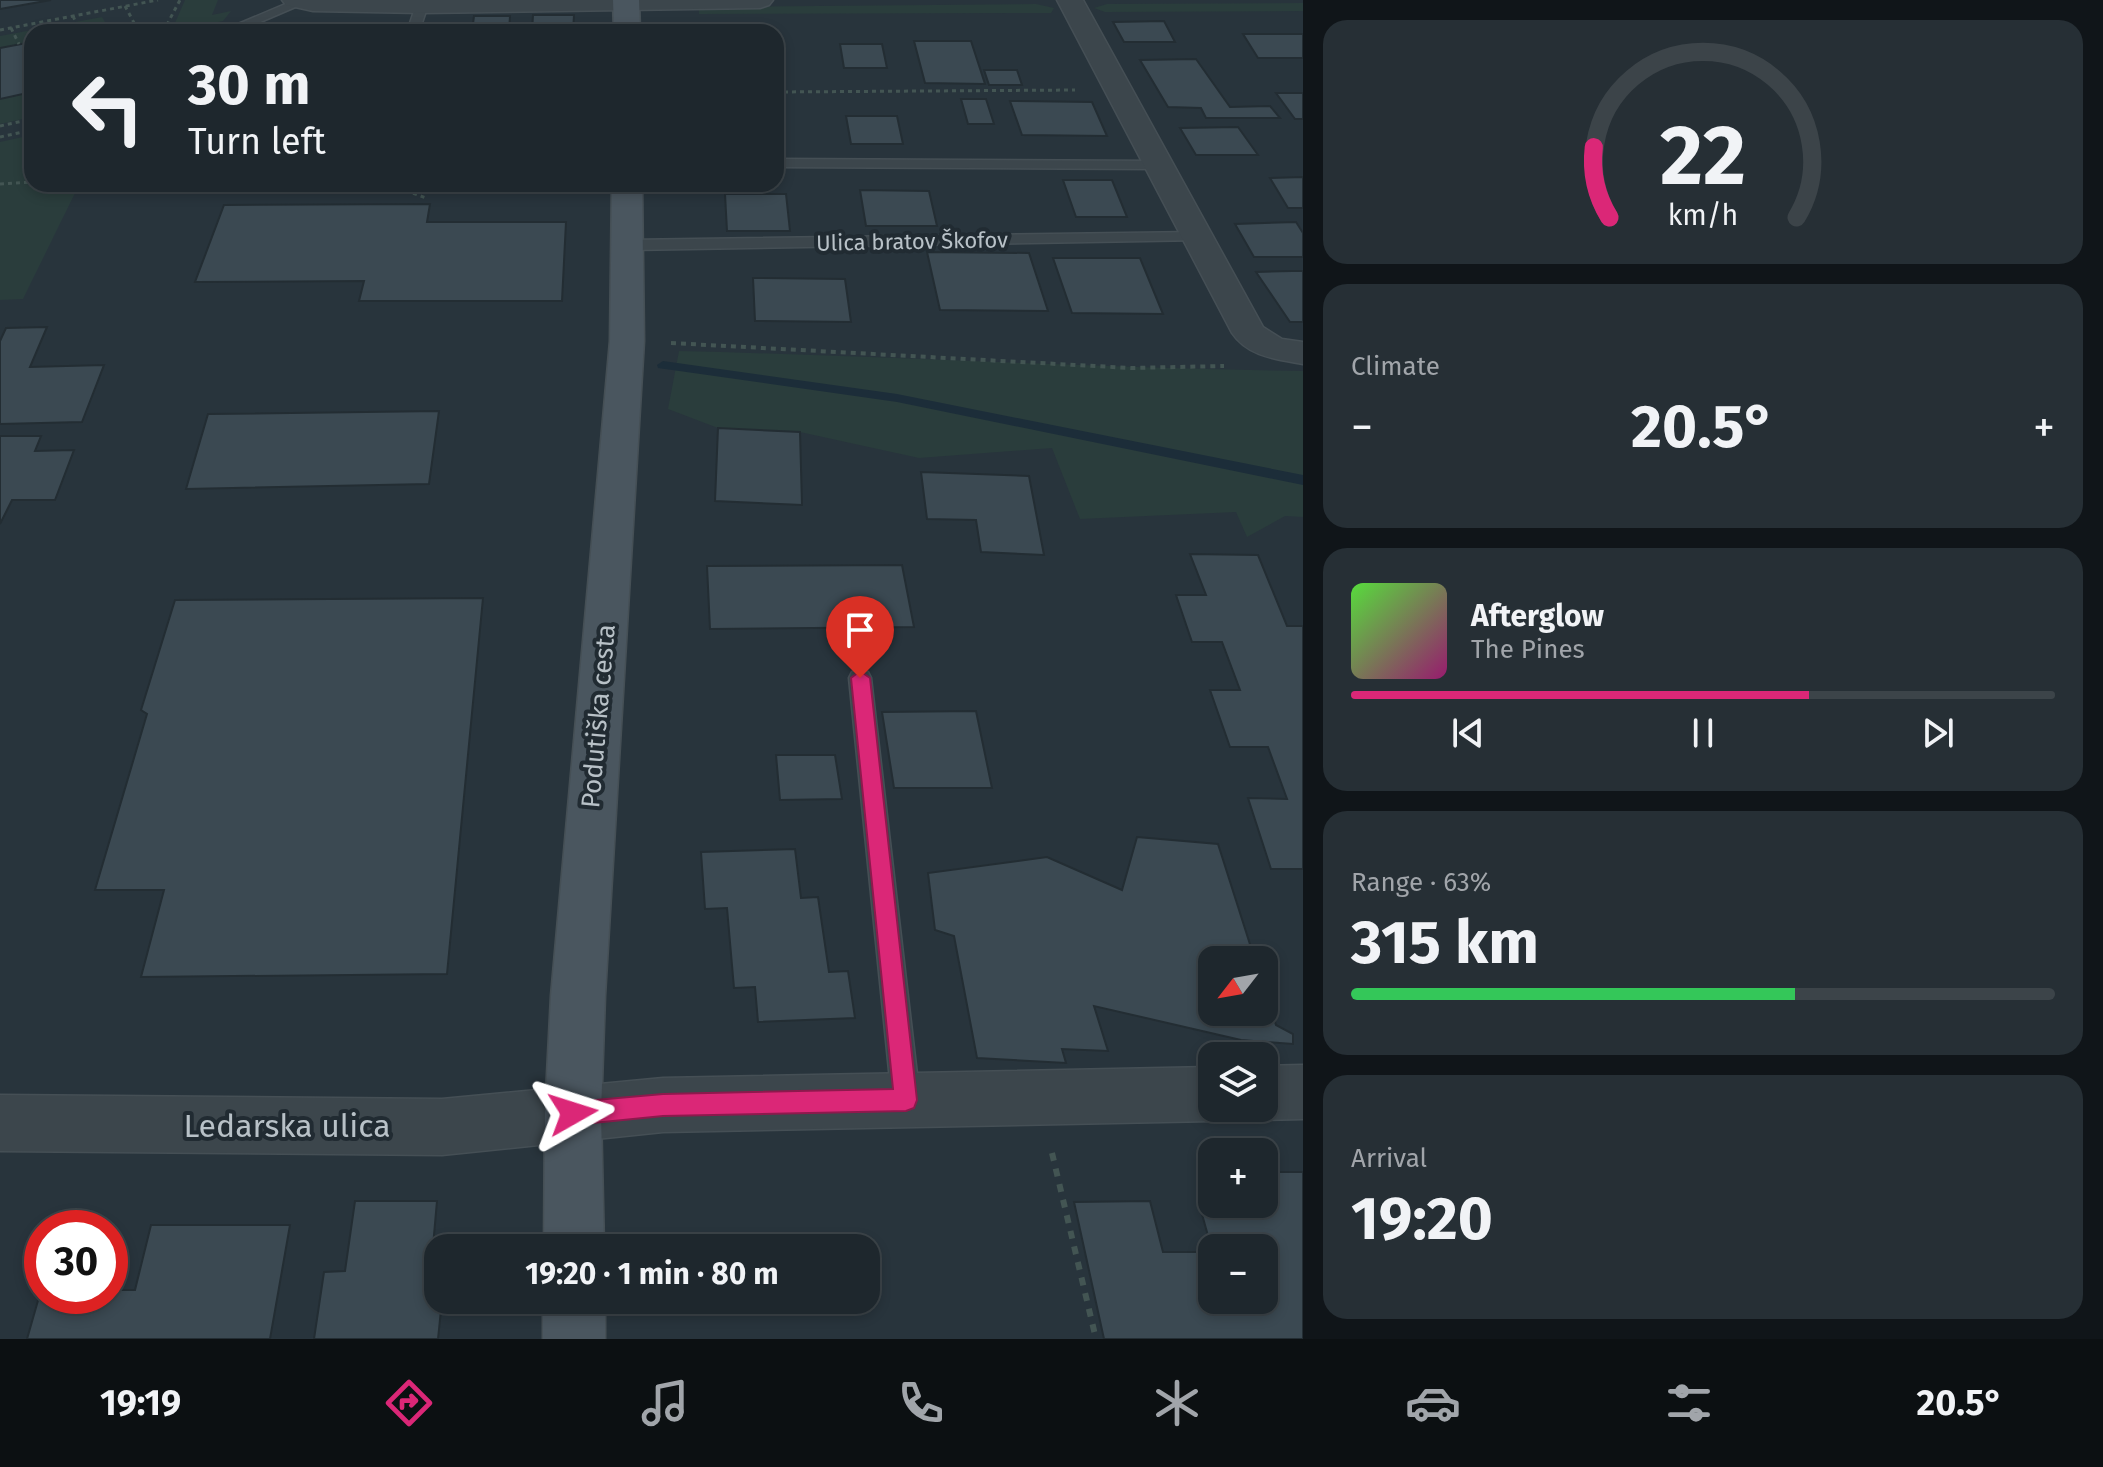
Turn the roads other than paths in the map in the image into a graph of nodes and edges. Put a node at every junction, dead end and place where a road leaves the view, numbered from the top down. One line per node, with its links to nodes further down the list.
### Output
1 (760, 0): 4 (street)
2 (1070, 0): 10 (street)
3 (298, 1): 5 (street); 6 (lane)
4 (626, 1): 5 (street); 8 (main road)
5 (423, 3): 7 (lane)
6 (244, 24)
7 (416, 24)
8 (627, 24)
9 (784, 163): 10 (lane)
10 (1158, 165): 12 (street)
11 (627, 192): 13 (main road, Podutiška cesta)
12 (1197, 237): 13 (lane, Ulica bratov Škofov); 14 (street)
13 (628, 245): 20 (main road, Podutiška cesta)
14 (1303, 353)
15 (860, 678): 19 (lane)
16 (1303, 1092): 17 (street)
17 (1278, 1093)
18 (1198, 1094): 19 (street, Ledarska ulica)
19 (906, 1100): 20 (street, Ledarska ulica)
20 (573, 1113): 21 (street, Ledarska ulica); 22 (main road, Podutiška cesta)
21 (0, 1123)
22 (574, 1234)
23 (574, 1314): 24 (main road)
24 (574, 1339)

